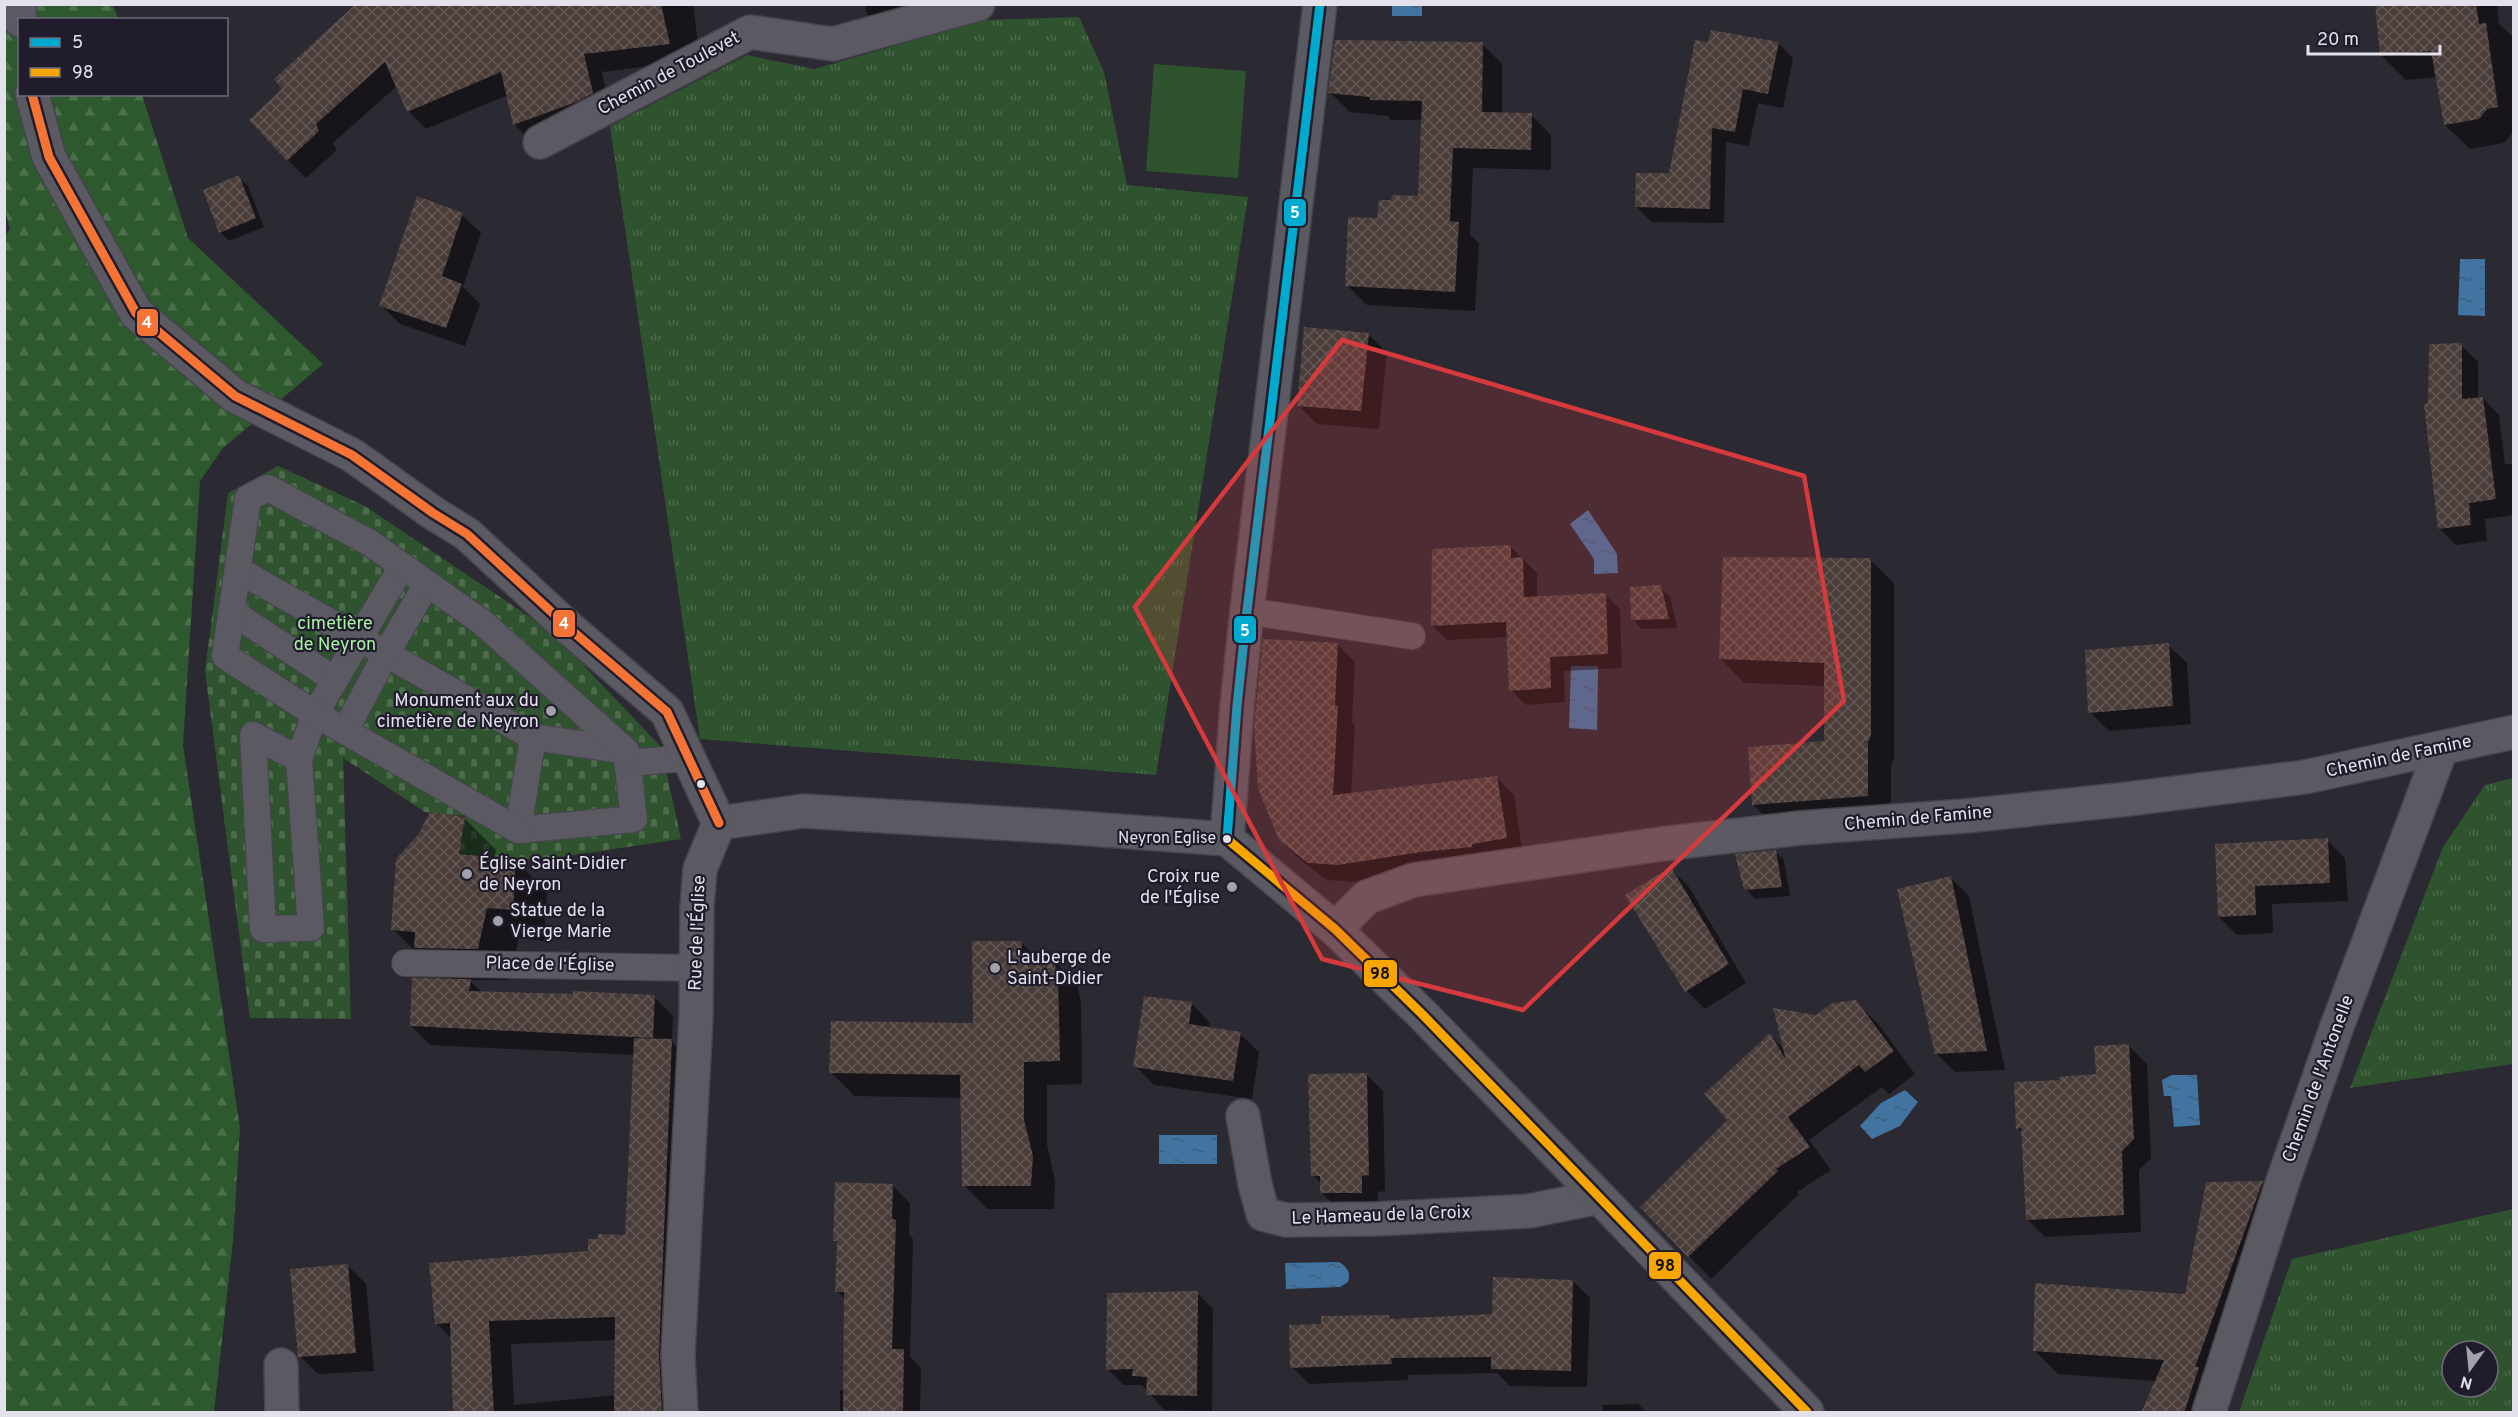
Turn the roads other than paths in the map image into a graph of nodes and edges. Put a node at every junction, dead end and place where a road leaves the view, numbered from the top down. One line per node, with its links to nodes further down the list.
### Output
1 (16, 4): 4 (street)
2 (978, 4): 6 (street, Chemin de Toulevet)
3 (1320, 4): 10 (street)
4 (20, 18)
5 (33, 96): 22 (street)
6 (540, 142)
7 (402, 566): 8 (lane); 9 (lane); 13 (lane)
8 (238, 570): 11 (lane); 13 (lane)
9 (427, 584): 14 (lane); 21 (lane)
10 (1247, 611): 12 (lane); 26 (street)
11 (232, 612): 15 (lane); 16 (lane)
12 (1412, 636)
13 (359, 639): 14 (lane); 15 (lane)
14 (386, 654): 17 (lane); 19 (lane)
15 (335, 680): 16 (lane)
16 (315, 714): 17 (lane); 23 (lane)
17 (345, 731): 25 (lane)
18 (2514, 732): 20 (street, Chemin de Famine)
19 (533, 737): 21 (lane); 25 (lane)
20 (2441, 749): 27 (street, Chemin de Famine); 36 (street, Chemin de l'Antonelle)
21 (627, 757): 22 (lane); 25 (lane)
22 (688, 758): 24 (street)
23 (299, 759): 23 (lane)
24 (719, 823): 26 (street); 29 (street, Rue de l'Église)
25 (518, 830)
26 (1227, 839): 27 (street)
27 (1335, 929): 31 (street)
28 (405, 963): 29 (lane, Place de l'Église)
29 (696, 968): 34 (street, Rue de l'Église)
30 (1243, 1116): 31 (street, Le Hameau de la Croix)
31 (1599, 1197): 35 (street)
32 (280, 1365): 33 (street)
33 (282, 1413)
34 (681, 1413)
35 (1807, 1413)
36 (2209, 1413)

